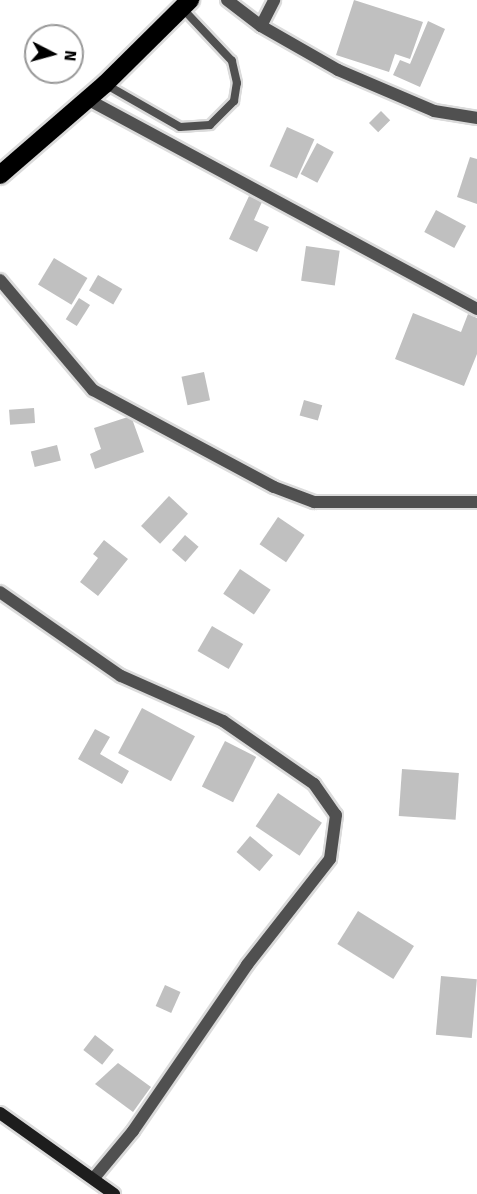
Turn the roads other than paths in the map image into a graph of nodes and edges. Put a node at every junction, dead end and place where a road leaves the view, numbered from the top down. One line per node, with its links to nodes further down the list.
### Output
1 (227, 0): 4 (street)
2 (274, 0): 4 (street)
3 (186, 4): 5 (highway); 5 (lane)
4 (261, 26): 7 (street)
5 (105, 84): 6 (highway)
6 (87, 99): 8 (highway); 10 (street)
7 (477, 118)
8 (0, 175)
9 (0, 280): 11 (street)
10 (477, 309)
11 (477, 502)
12 (0, 592): 14 (street)
13 (0, 1113): 14 (street)
14 (94, 1178): 15 (street)
15 (114, 1194)

